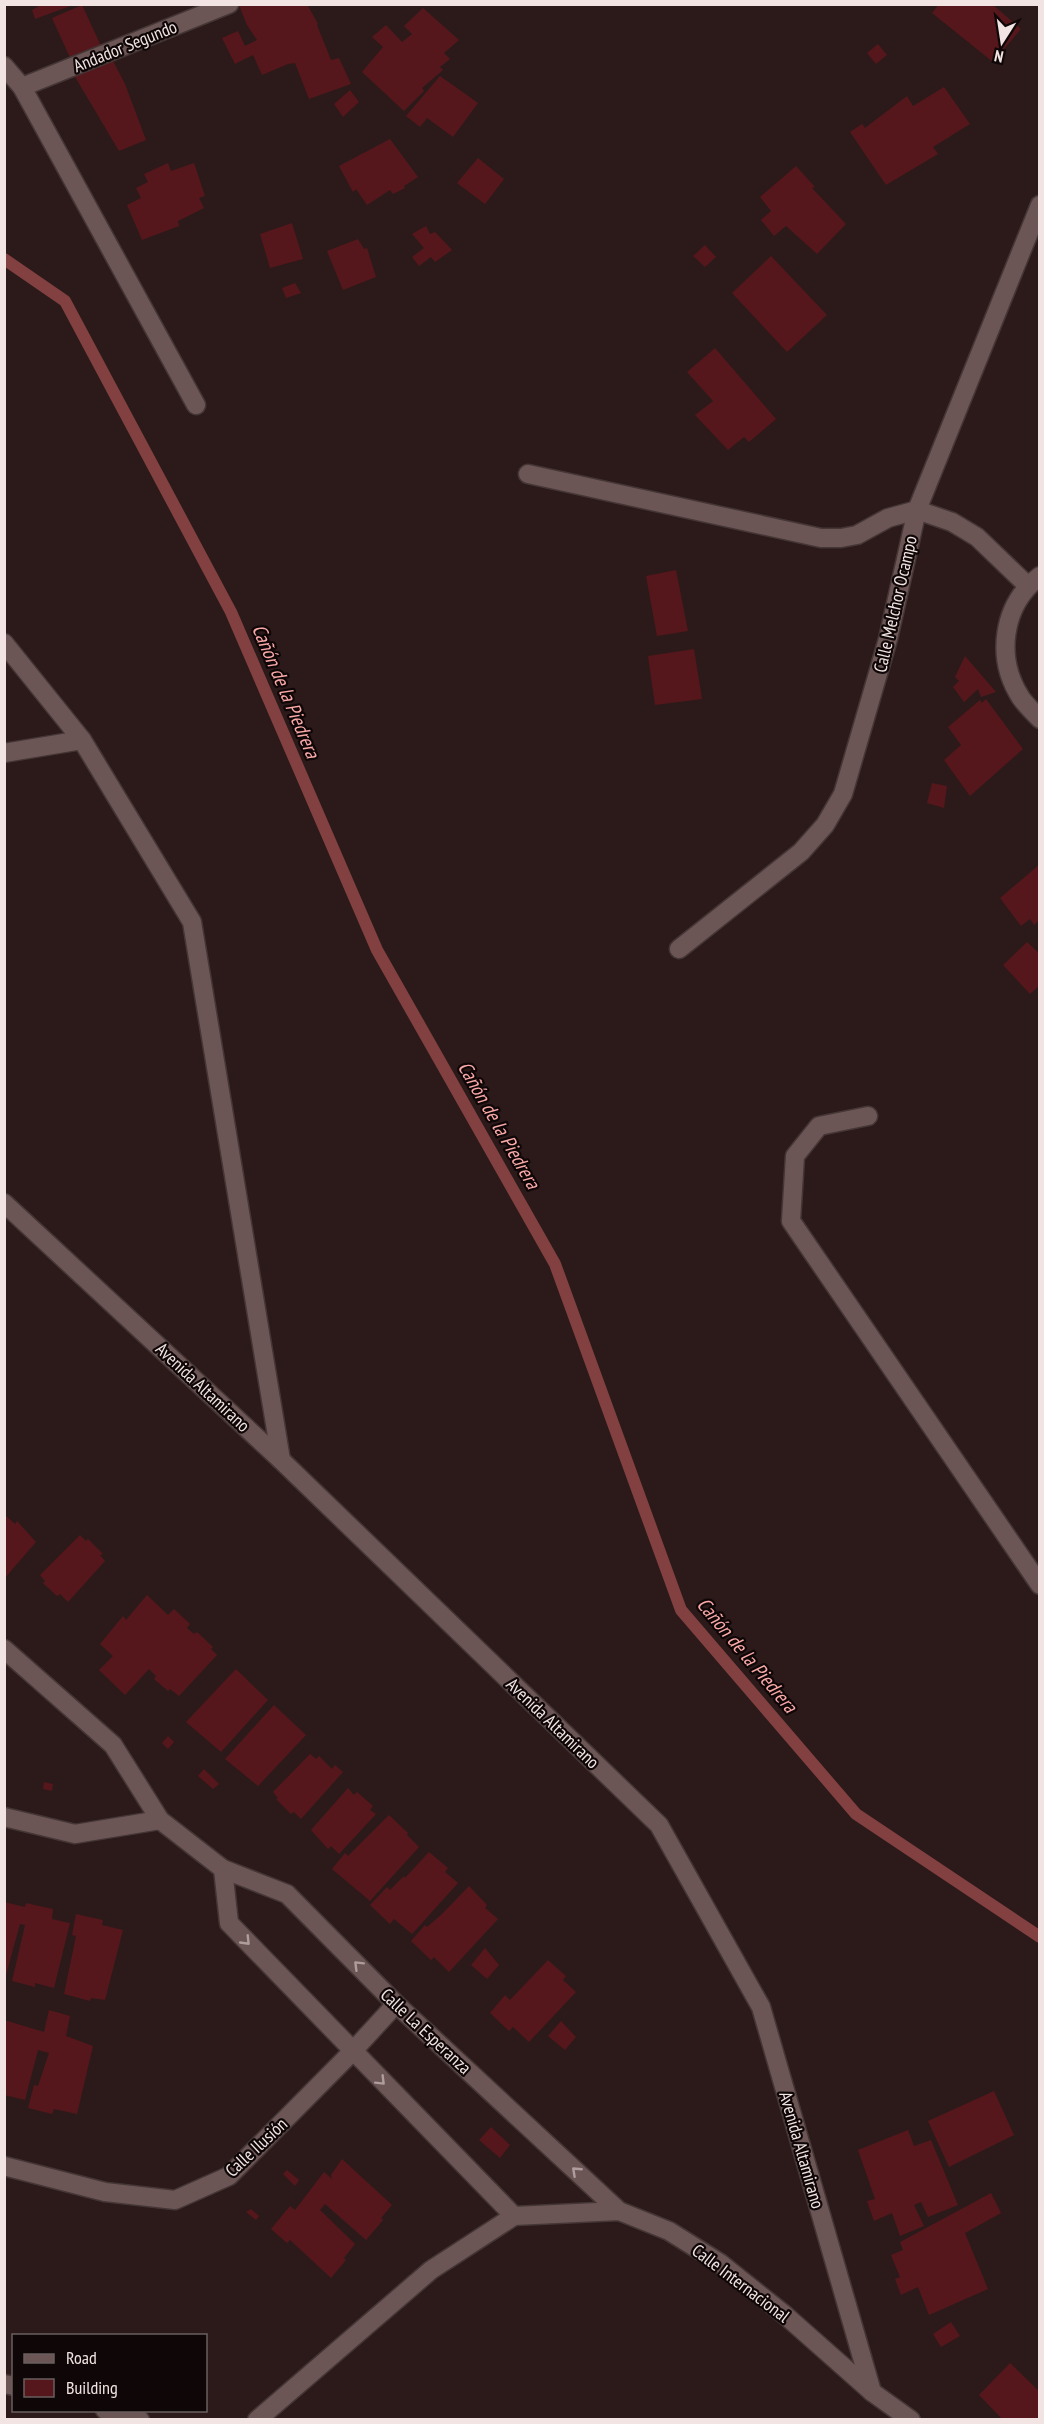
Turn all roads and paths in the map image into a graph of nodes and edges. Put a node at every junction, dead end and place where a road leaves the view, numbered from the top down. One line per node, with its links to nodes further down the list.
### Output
1 (229, 4): 3 (street, Andador Segundo)
2 (4, 66): 3 (street)
3 (22, 87): 5 (street)
4 (1040, 206): 7 (street, Calle Melchor Ocampo)
5 (196, 405)
6 (528, 474): 7 (street)
7 (917, 510): 8 (street); 13 (street, Calle Melchor Ocampo)
8 (1033, 581): 10 (street)
9 (4, 643): 11 (street)
10 (1040, 719)
11 (82, 740): 12 (street); 16 (street)
12 (4, 753)
13 (679, 949)
14 (868, 1116): 17 (street)
15 (4, 1203): 16 (street, Avenida Altamirano)
16 (281, 1460): 27 (street, Avenida Altamirano)
17 (1040, 1585)
18 (4, 1649): 20 (street)
19 (4, 1816): 20 (street)
20 (160, 1820): 21 (street, Calle La Esperanza)
21 (223, 1869): 22 (street, Calle La Esperanza, one-way to 21); 23 (street, one-way to 23)
22 (396, 2004): 23 (street, Calle Ilusión); 25 (street, Calle La Esperanza, one-way to 22)
23 (352, 2052): 24 (street, Calle Ilusión); 26 (street, one-way to 26)
24 (4, 2166)
25 (619, 2211): 26 (street, Calle Internacional); 27 (street, Calle Internacional)
26 (514, 2216): 30 (street)
27 (872, 2392): 31 (street, Calle Internacional)
28 (112, 2412): 29 (street)
29 (140, 2420)
30 (257, 2420)
31 (910, 2420)

